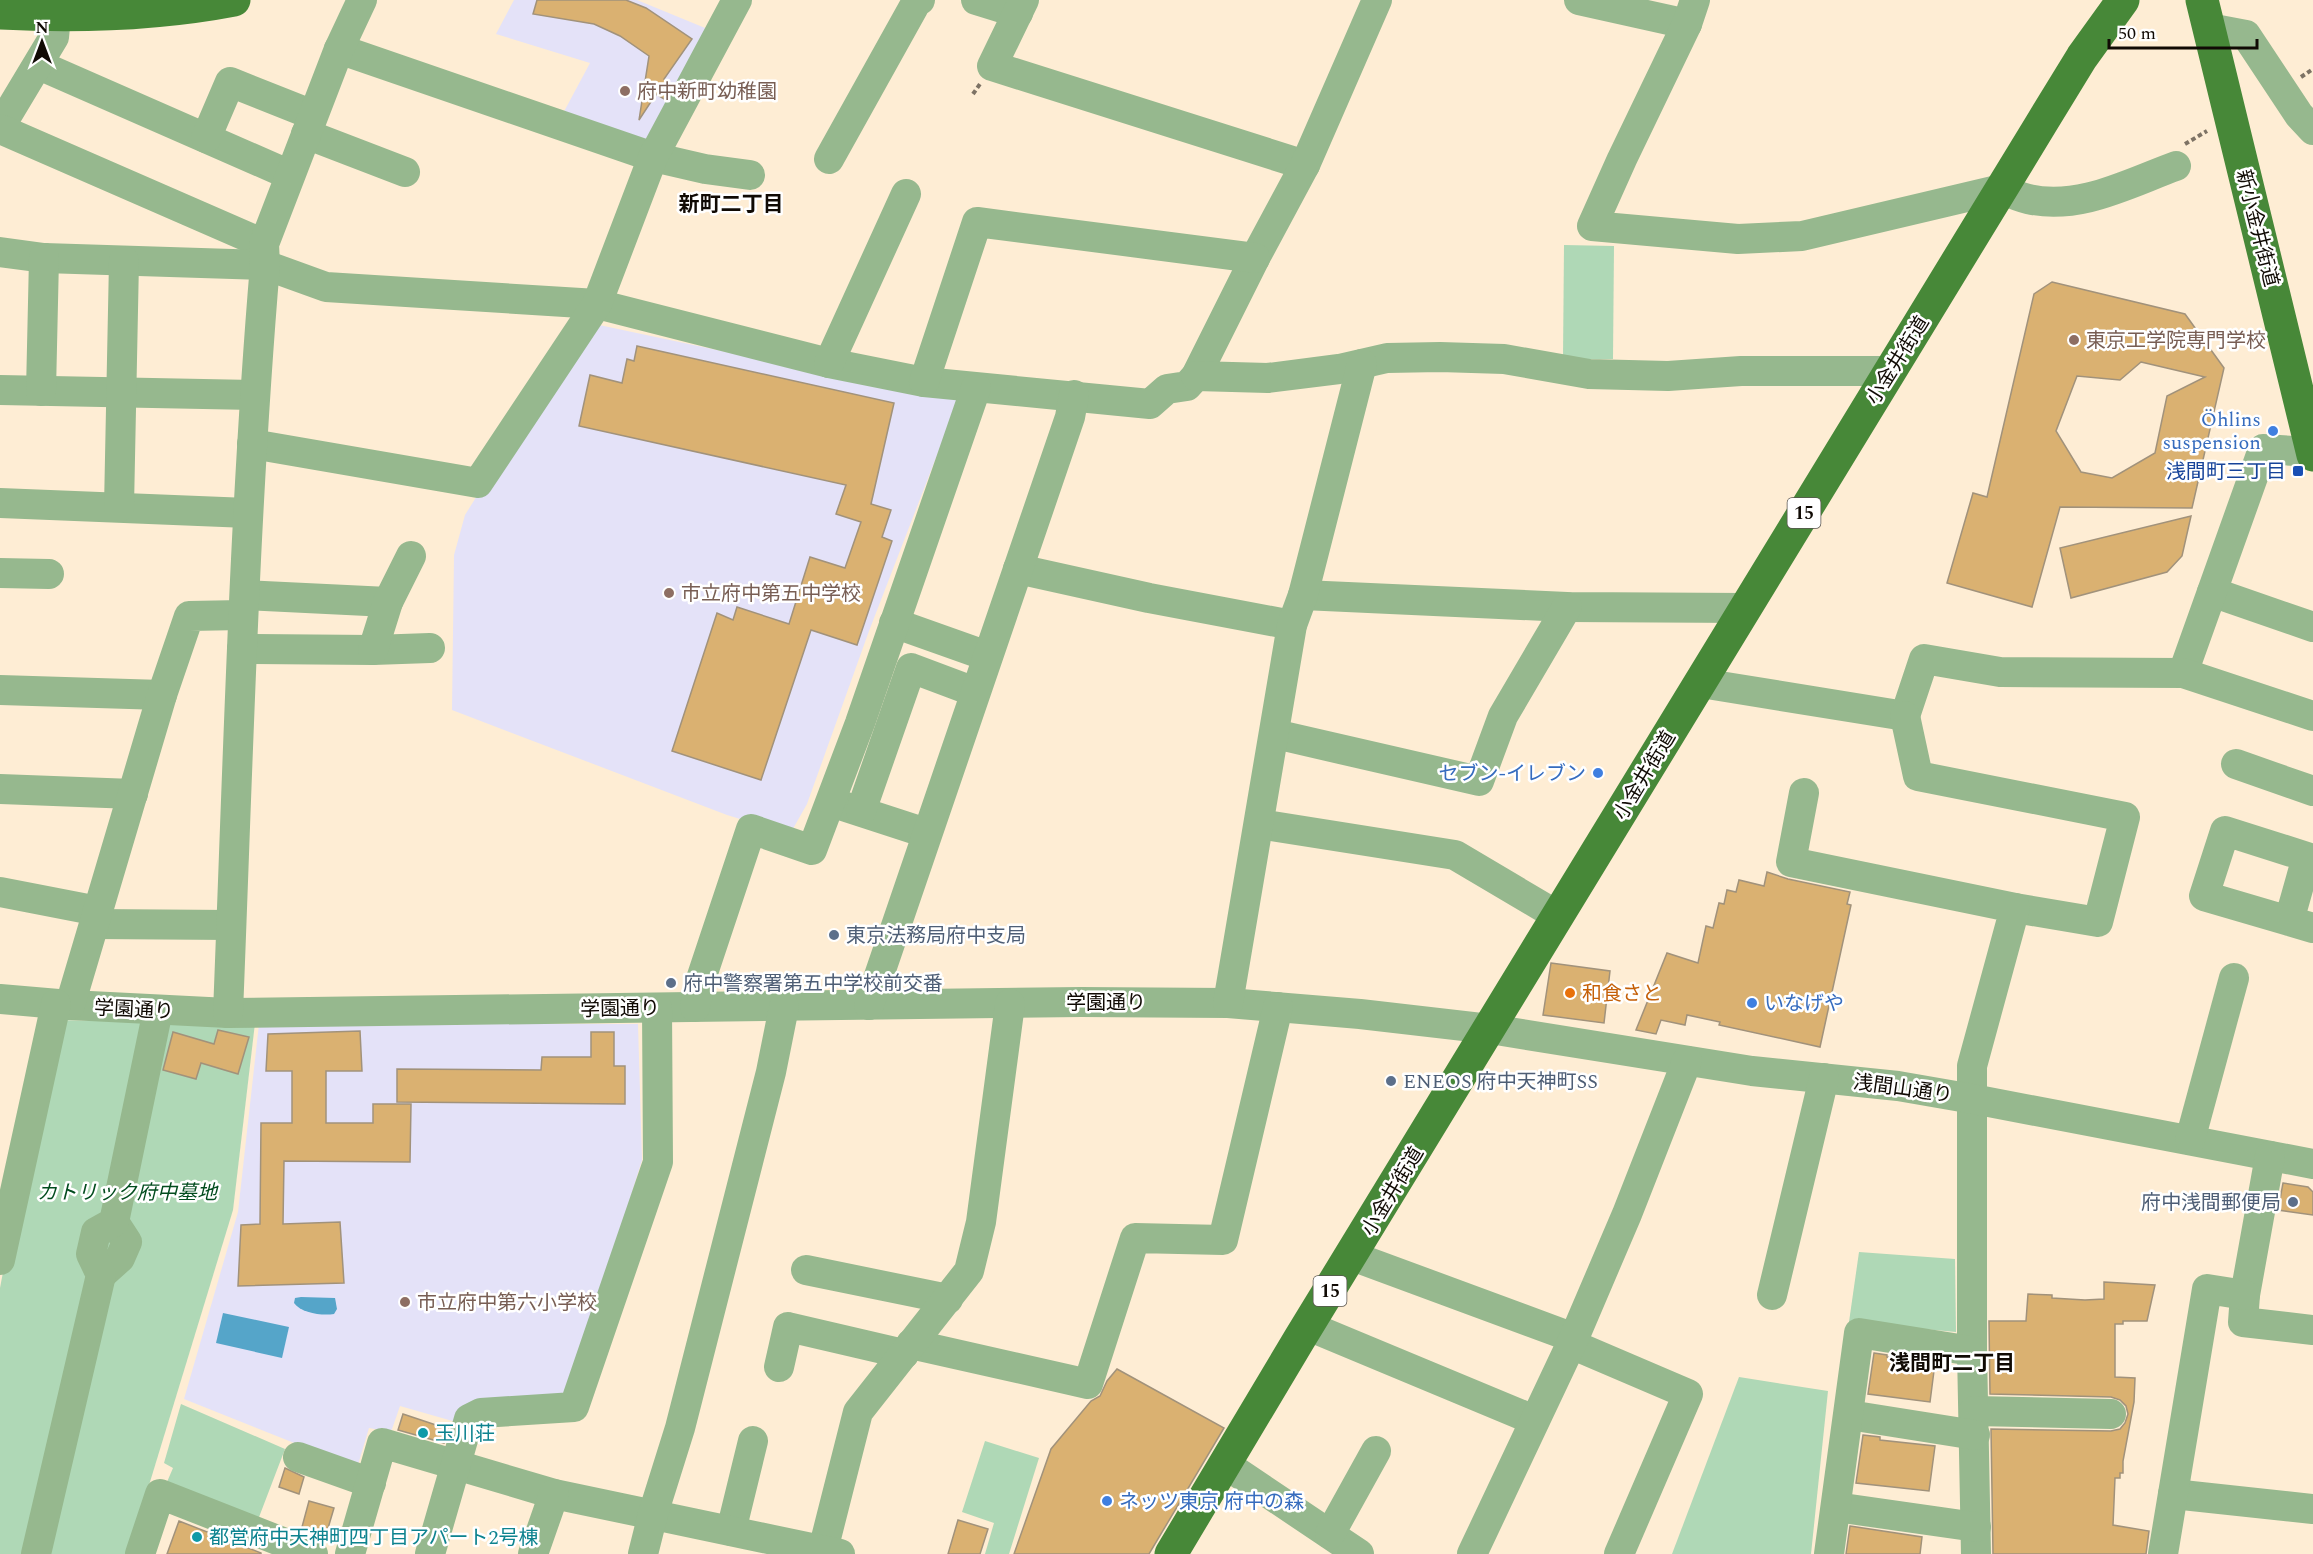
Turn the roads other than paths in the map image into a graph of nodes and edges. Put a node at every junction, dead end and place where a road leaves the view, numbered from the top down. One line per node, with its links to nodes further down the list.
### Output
1 (234, 0): 13 (main road)
2 (362, 0): 14 (street)
3 (737, 0): 20 (street)
4 (920, 0): 21 (street)
5 (976, 0): 9 (street)
6 (1377, 0): 22 (street)
7 (1579, 0): 10 (street)
8 (2123, 0): 27 (main road, 小金井街道 / 15)
9 (1021, 6): 22 (street)
10 (1691, 12): 27 (street)
11 (0, 13): 13 (main road)
12 (2206, 14): 18 (street); 47 (main road, 新小金井街道)
13 (56, 16): 15 (street)
14 (339, 50): 16 (street); 20 (street)
15 (39, 65): 17 (street); 19 (street)
16 (310, 124): 19 (street); 24 (street); 25 (street)
17 (0, 128): 30 (street)
18 (2313, 130)
19 (206, 138): 25 (street)
20 (653, 157): 26 (street); 34 (street)
21 (829, 159)
22 (1305, 165): 32 (street)
23 (2176, 166): 27 (street)
24 (405, 172)
25 (290, 175): 30 (street)
26 (750, 175)
27 (2001, 189): 37 (main road, 小金井街道 / 15)
28 (906, 194): 35 (street)
29 (0, 252): 31 (street)
30 (265, 255): 33 (street); 34 (street); 44 (street)
31 (44, 258): 33 (street); 42 (street)
32 (1255, 258): 38 (street); 39 (street)
33 (124, 261): 43 (street)
34 (597, 304): 35 (street); 46 (street)
35 (829, 363): 39 (street)
36 (1362, 364): 37 (street); 38 (street); 56 (street)
37 (1891, 371): 60 (main road, 小金井街道 / 15)
38 (1196, 376): 45 (street)
39 (924, 382): 40 (street)
40 (976, 388): 45 (street); 61 (street)
41 (0, 390): 42 (street)
42 (41, 391): 43 (street)
43 (122, 393): 44 (street); 49 (street)
44 (254, 395): 46 (street)
45 (1074, 395): 52 (street)
46 (252, 444): 50 (street)
47 (2313, 454): 55 (street)
48 (0, 503): 49 (street)
49 (119, 507): 50 (street)
50 (248, 513): 58 (street)
51 (411, 556): 57 (street)
52 (1018, 569): 62 (street); 67 (street)
53 (0, 573): 54 (street)
54 (49, 574)
55 (2212, 592): 63 (street); 68 (street)
56 (1304, 595): 59 (street); 62 (street)
57 (388, 602): 58 (street); 66 (street)
58 (243, 605): 65 (street); 72 (street)
59 (1567, 607): 60 (street); 77 (street)
60 (1746, 608): 69 (main road, 小金井街道 / 15)
61 (894, 623): 67 (street); 75 (street)
62 (1292, 625): 77 (street)
63 (2313, 627)
64 (430, 648): 66 (street)
65 (242, 650): 66 (street); 91 (street)
66 (373, 650)
67 (987, 656): 71 (street)
68 (2183, 673): 73 (street); 74 (street)
69 (1701, 683): 73 (street); 89 (main road, 小金井街道 / 15)
70 (0, 690): 72 (street)
71 (975, 692): 76 (street); 86 (street)
72 (162, 694): 82 (street)
73 (1905, 716): 88 (street)
74 (2313, 716)
75 (860, 723): 76 (street); 83 (street)
76 (888, 733): 84 (street)
77 (1275, 734): 85 (street)
78 (2236, 764): 80 (street)
79 (0, 789): 82 (street)
80 (2313, 791)
81 (1804, 793): 88 (street)
82 (133, 794): 90 (street)
83 (831, 802): 84 (street); 98 (street)
84 (861, 812): 86 (street)
85 (1259, 824): 89 (street); 94 (street)
86 (926, 833): 97 (street)
87 (0, 892): 90 (street)
88 (2015, 908): 107 (street)
89 (1558, 916): 104 (main road, 小金井街道 / 15)
90 (96, 917): 91 (street); 96 (street)
91 (231, 925): 103 (street)
92 (2234, 978): 108 (street)
93 (0, 999): 96 (street, 学園通り)
94 (1228, 1003): 95 (street, 学園通り); 100 (street, 学園通り)
95 (1010, 1004): 97 (street, 学園通り); 116 (street)
96 (63, 1005): 102 (street, 学園通り); 112 (street)
97 (869, 1005): 99 (street, 学園通り)
98 (695, 1007): 99 (street, 学園通り); 101 (street, 学園通り)
99 (784, 1007): 137 (street)
100 (1278, 1007): 104 (street, 学園通り); 120 (street)
101 (657, 1008): 103 (street, 学園通り); 130 (street)
102 (158, 1010): 103 (street, 学園通り); 143 (street)
103 (228, 1013)
104 (1490, 1029): 105 (street, 浅間山通り); 111 (main road, 小金井街道 / 15)
105 (1687, 1061): 106 (street, 浅間山通り); 119 (street)
106 (1824, 1078): 107 (street, 浅間山通り); 114 (street)
107 (1973, 1099): 108 (street, 浅間山通り); 121 (street)
108 (2190, 1140): 109 (street, 浅間山通り)
109 (2270, 1156): 110 (street, 浅間山通り); 115 (street)
110 (2313, 1164)
111 (1352, 1256): 117 (main road, 小金井街道 / 15); 119 (street)
112 (0, 1260)
113 (806, 1270): 116 (street)
114 (1772, 1295)
115 (2245, 1295): 118 (street); 134 (street)
116 (948, 1299): 120 (street)
117 (1308, 1326): 125 (street); 131 (main road, 小金井街道 / 15)
118 (2313, 1330)
119 (1572, 1341): 125 (street); 152 (street)
120 (907, 1349): 122 (street); 141 (street)
121 (1972, 1351): 124 (street); 126 (street)
122 (779, 1367)
123 (2111, 1414): 126 (street)
124 (1849, 1415): 126 (street); 135 (street)
125 (1534, 1420): 142 (street)
126 (1975, 1423): 140 (street)
127 (753, 1441): 138 (street)
128 (1376, 1451): 139 (street)
129 (298, 1456): 132 (street)
130 (457, 1463): 132 (street); 133 (street); 147 (street)
131 (1225, 1464): 139 (street); 150 (main road, 小金井街道 / 15)
132 (370, 1484): 146 (street)
133 (554, 1494): 137 (street); 148 (street)
134 (2173, 1494): 136 (street); 154 (street)
135 (1836, 1508): 140 (street); 153 (street)
136 (2313, 1509)
137 (653, 1514): 138 (street); 149 (street)
138 (731, 1531): 141 (street)
139 (1330, 1534): 151 (street)
140 (1976, 1541)
141 (832, 1552)
142 (1477, 1552)
143 (36, 1554)
144 (140, 1554): 145 (street)
145 (313, 1554)
146 (350, 1554)
147 (430, 1554)
148 (533, 1554)
149 (644, 1554)
150 (1171, 1554)
151 (1359, 1554)
152 (1619, 1554)
153 (1828, 1554)
154 (2163, 1554)

